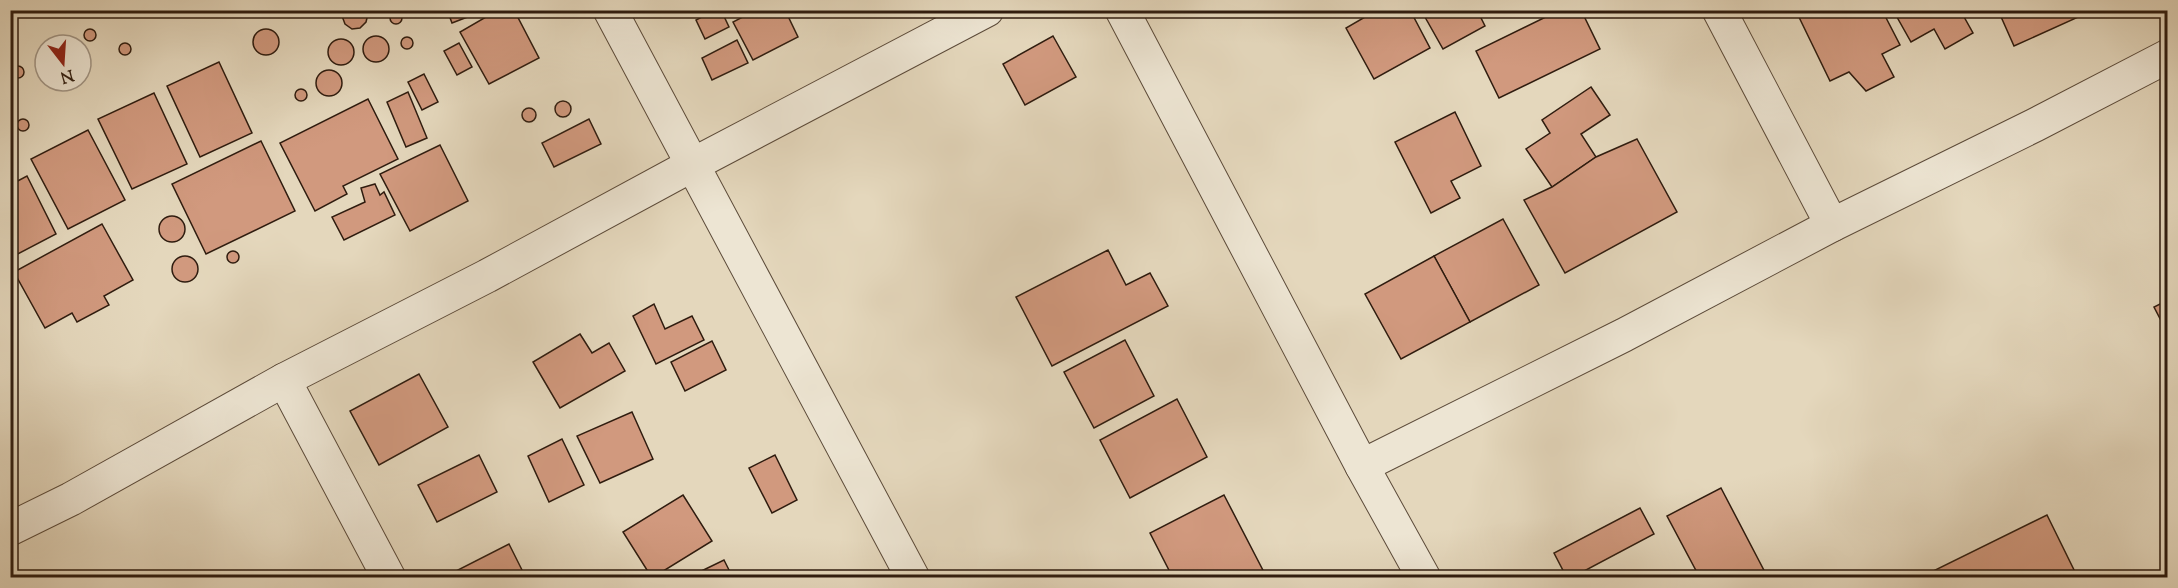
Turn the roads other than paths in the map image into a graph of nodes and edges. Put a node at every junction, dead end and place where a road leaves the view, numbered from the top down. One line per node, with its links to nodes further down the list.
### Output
1 (610, 10): 6 (street)
2 (987, 10): 6 (street)
3 (1122, 10): 9 (street)
4 (1719, 10): 7 (street)
5 (2168, 56): 7 (street)
6 (692, 165): 8 (street); 12 (street)
7 (1832, 225): 9 (street)
8 (284, 380): 10 (street); 11 (street)
9 (1362, 466): 13 (street)
10 (10, 529)
11 (389, 578)
12 (913, 578)
13 (1424, 578)

